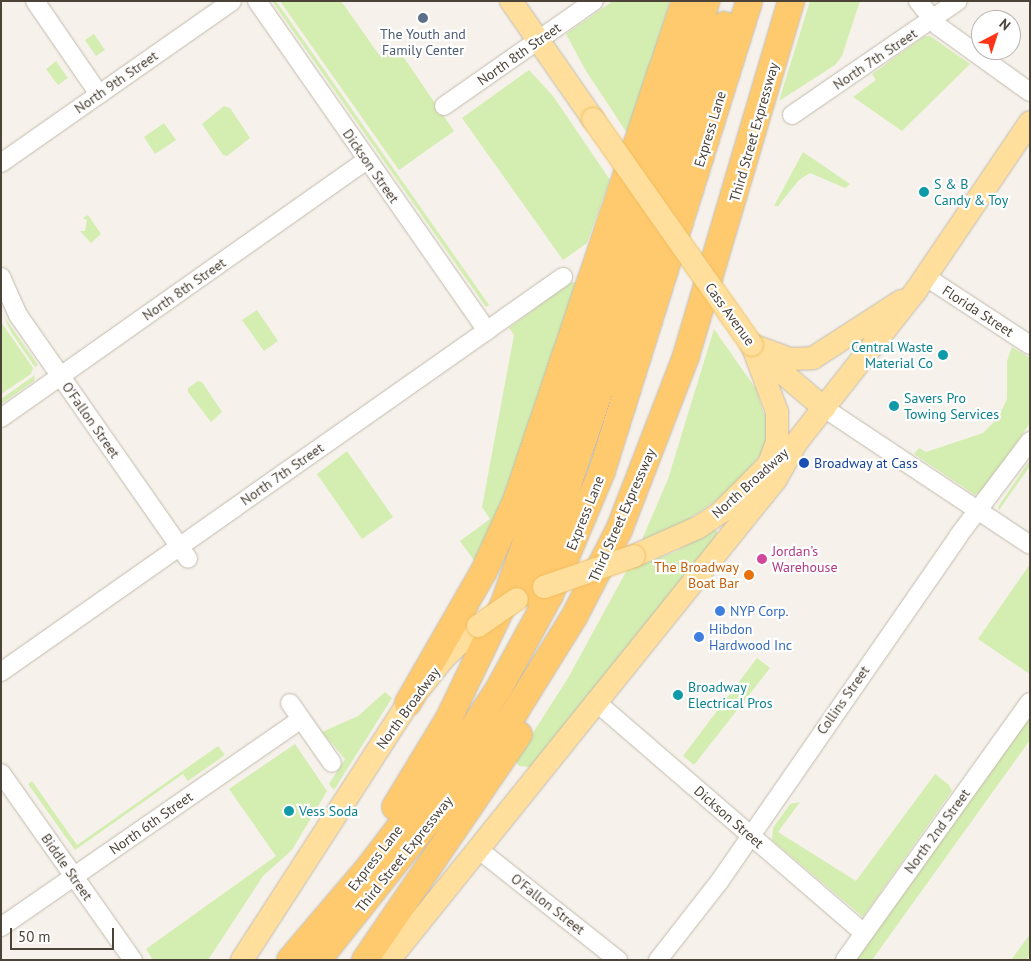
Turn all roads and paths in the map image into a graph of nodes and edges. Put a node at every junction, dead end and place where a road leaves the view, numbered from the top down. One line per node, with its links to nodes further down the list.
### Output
1 (35, 1): 16 (street)
2 (232, 1): 16 (street, North 9th Street)
3 (257, 1): 20 (street, Dickson Street)
4 (511, 1): 14 (main road, Cass Avenue)
5 (594, 1): 14 (street, North 8th Street)
6 (685, 1): 43 (highway)
7 (707, 1): 54 (highway)
8 (732, 1): 37 (highway)
9 (749, 1): 54 (highway, Express Lane)
10 (791, 1): 38 (highway, Third Street Expressway)
11 (918, 1): 13 (street)
12 (958, 1): 13 (street, North 7th Street)
13 (932, 20): 15 (street); 18 (street, North 7th Street)
14 (538, 40): 17 (street, North 8th Street); 26 (main road, Cass Avenue, bridge)
15 (1030, 92)
16 (99, 94): 21 (street, North 9th Street)
17 (444, 106)
18 (792, 115)
19 (1030, 122): 24 (main road, North Broadway)
20 (367, 160): 25 (street, Dickson Street); 28 (street, North 8th Street)
21 (1, 162)
22 (1, 277): 28 (street, O'Fallon Street)
23 (563, 277): 25 (street, North 7th Street)
24 (921, 285): 26 (main road); 27 (street, Florida Street); 29 (main road, North Broadway)
25 (487, 331): 36 (street, North 7th Street)
26 (752, 345): 29 (main road, Cass Avenue); 33 (main road)
27 (1030, 345)
28 (60, 377): 30 (street, North 8th Street); 36 (street, O'Fallon Street)
29 (824, 408): 32 (main road, North Broadway); 34 (street, Cass Avenue)
30 (1, 418)
31 (1030, 441): 34 (street, Collins Street)
32 (796, 443): 33 (main road, North Broadway); 40 (main road, North Broadway)
33 (770, 464): 37 (main road, North Broadway, bridge)
34 (979, 511): 35 (street, Cass Avenue); 47 (street, Collins Street)
35 (1030, 545)
36 (184, 553): 39 (street, North 7th Street)
37 (531, 593): 43 (main road, North Broadway, bridge)
38 (549, 660): 55 (highway, Third Street Expressway); 56 (highway)
39 (1, 672)
40 (595, 701): 47 (street, Dickson Street); 48 (main road, North Broadway)
41 (1030, 702): 51 (street, North 2nd Street)
42 (290, 703): 44 (street)
43 (408, 703): 53 (main road, North Broadway)
44 (301, 719): 45 (street); 49 (street, North 6th Street)
45 (332, 763)
46 (1, 773): 49 (street, Biddle Street)
47 (750, 836): 51 (street, Dickson Street); 59 (street, Collins Street)
48 (478, 849): 57 (main road, North Broadway); 58 (street, O'Fallon Street)
49 (74, 876): 50 (street, North 6th Street); 52 (street, Biddle Street)
50 (1, 927)
51 (864, 933): 60 (street, North 2nd Street)
52 (133, 960)
53 (242, 960)
54 (288, 960)
55 (318, 960)
56 (365, 960)
57 (389, 960)
58 (618, 960)
59 (658, 960)
60 (845, 960)

